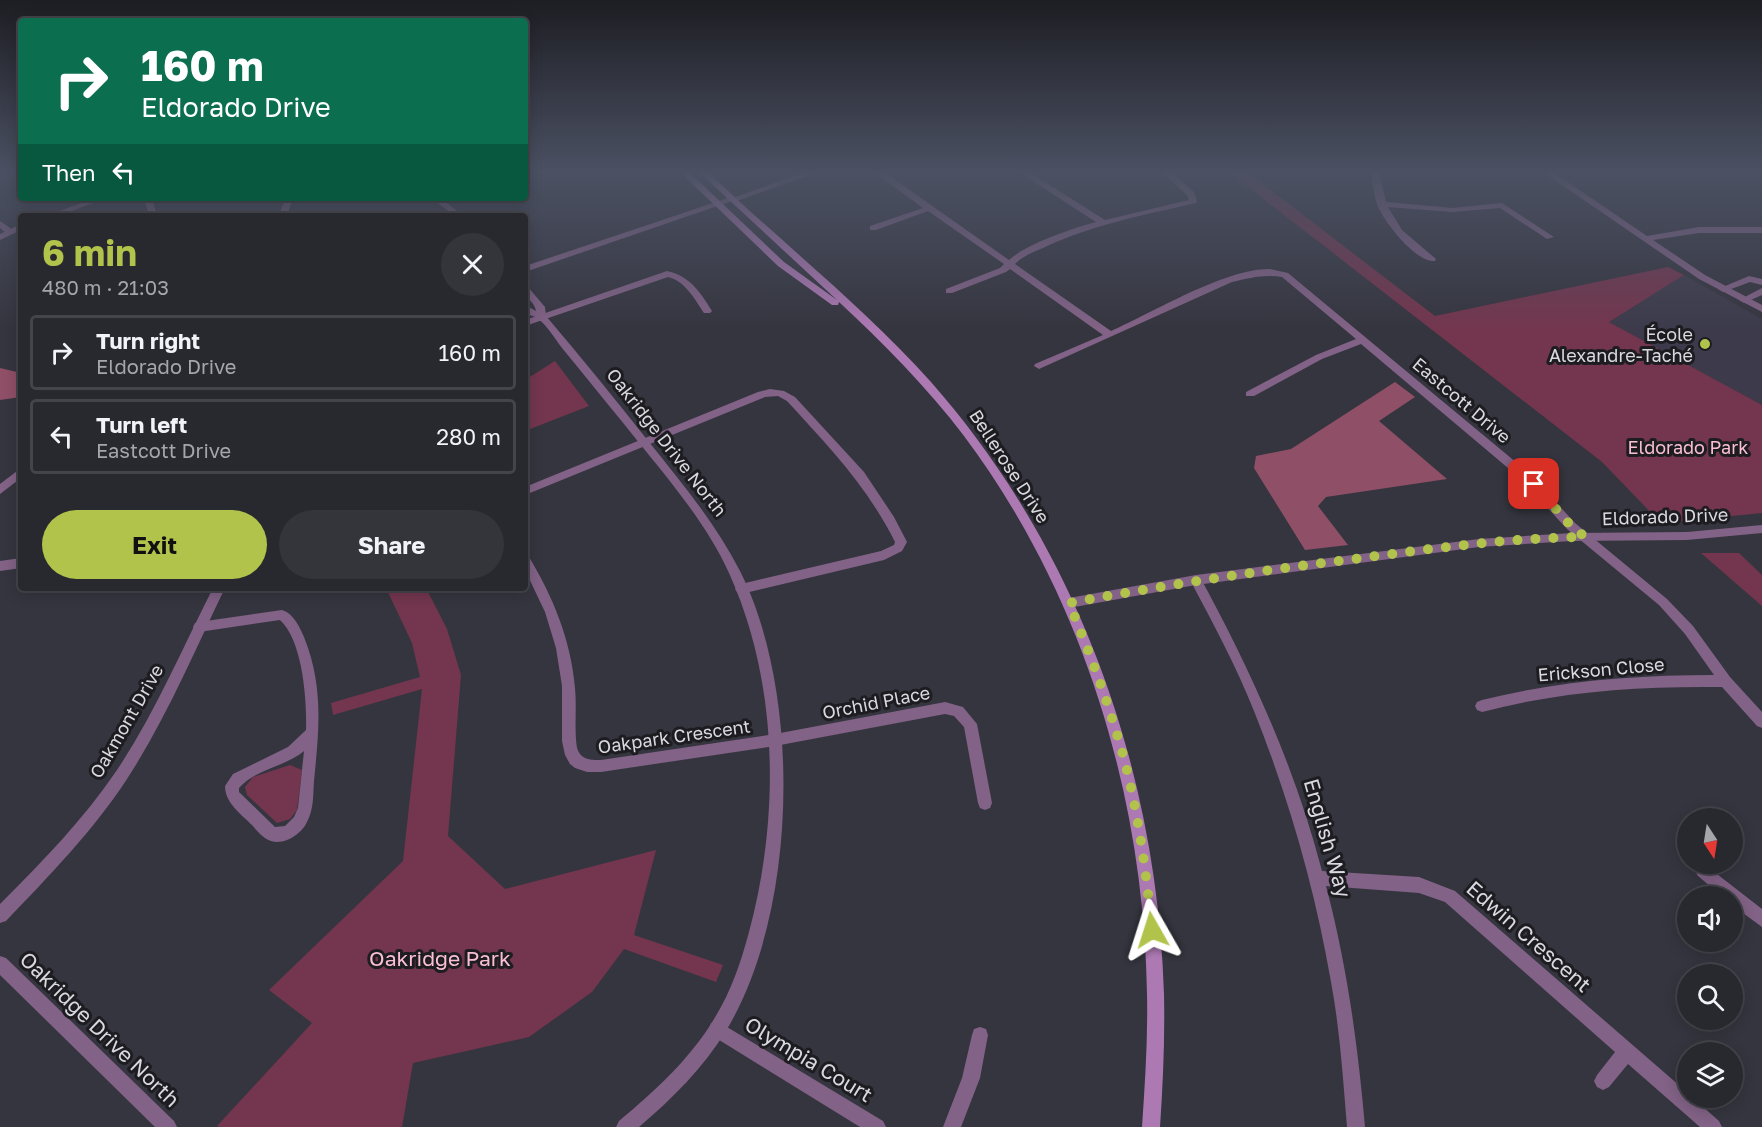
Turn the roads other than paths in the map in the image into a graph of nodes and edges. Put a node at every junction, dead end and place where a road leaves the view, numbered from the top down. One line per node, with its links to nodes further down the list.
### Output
1 (0, 224): 14 (street)
2 (657, 225): 20 (street)
3 (738, 225): 33 (main road, Bellerose Drive)
4 (758, 225): 33 (main road, Bellerose Drive)
5 (882, 225): 11 (street)
6 (951, 225): 19 (street)
7 (1099, 225): 19 (street)
8 (1392, 225): 18 (street)
9 (1531, 225): 16 (street)
10 (1624, 225): 17 (street)
11 (873, 228)
12 (18, 229): 14 (street)
13 (1762, 230): 17 (street)
14 (10, 232): 15 (street)
15 (0, 237)
16 (1550, 237)
17 (1645, 239): 22 (street)
18 (1432, 259)
19 (1008, 265): 23 (street); 32 (street)
20 (528, 267)
21 (1762, 282): 22 (street)
22 (1723, 289): 26 (street)
23 (949, 291)
24 (1762, 291): 26 (street)
25 (528, 293): 30 (street, Oakridge Drive North)
26 (1744, 300): 27 (street)
27 (1762, 309)
28 (707, 311): 30 (street)
29 (528, 312): 30 (street, Oakridge Drive North)
30 (541, 316): 31 (street); 37 (street, Oakridge Drive North)
31 (528, 322)
32 (1110, 335): 34 (street, Eastcott Drive); 35 (street, Eastcott Drive)
33 (882, 338): 49 (main road, Bellerose Drive)
34 (1363, 340): 36 (street); 42 (street, Eastcott Drive)
35 (1039, 366)
36 (1250, 394)
37 (644, 442): 40 (street); 47 (street, Oakridge Drive North); 47 (street)
38 (18, 475): 39 (street)
39 (0, 490)
40 (528, 490)
41 (1762, 529): 42 (street, Eldorado Drive)
42 (1585, 537): 46 (street, Eldorado Drive); 51 (street, Eastcott Drive)
43 (18, 563): 45 (street)
44 (528, 565): 55 (street, Oakpark Crescent)
45 (0, 566)
46 (1196, 580): 49 (street, Eldorado Drive); 58 (street, English Way)
47 (741, 589): 55 (street, Oakridge Drive North)
48 (217, 591): 50 (street, Oakmont Drive)
49 (1069, 603): 70 (main road, Bellerose Drive)
50 (199, 627): 54 (street); 59 (street, Oakmont Drive)
51 (1725, 681): 52 (street, Erickson Close); 53 (street, Eastcott Drive)
52 (1482, 706)
53 (1762, 722)
54 (313, 731): 54 (street)
55 (775, 740): 56 (street, Orchid Place); 62 (street, Oakridge Drive North)
56 (986, 803)
57 (1707, 874): 60 (street)
58 (1318, 878): 64 (street, Edwin Crescent); 71 (street, English Way)
59 (0, 915)
60 (1762, 919)
61 (0, 964): 66 (street, Oakridge Drive North)
62 (717, 1029): 67 (street, Oakridge Drive North); 68 (street, Olympia Court)
63 (980, 1035): 69 (street)
64 (1627, 1051): 65 (street); 72 (street, Edwin Crescent)
65 (1603, 1081)
66 (168, 1127)
67 (625, 1127)
68 (877, 1127)
69 (952, 1127)
70 (1151, 1127)
71 (1356, 1127)
72 (1713, 1127)

